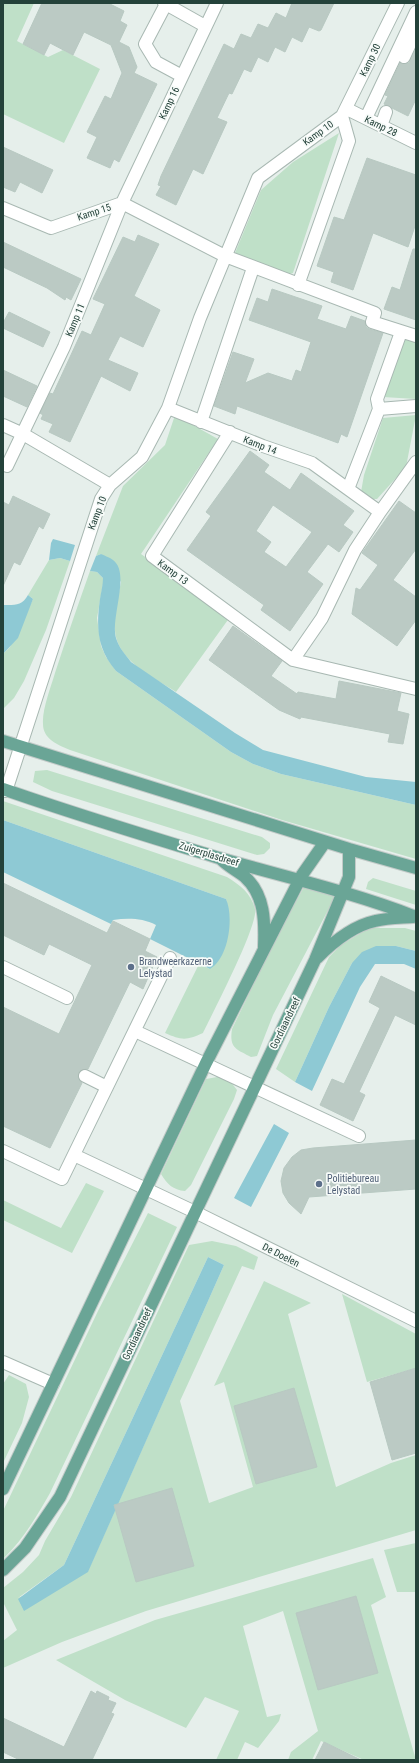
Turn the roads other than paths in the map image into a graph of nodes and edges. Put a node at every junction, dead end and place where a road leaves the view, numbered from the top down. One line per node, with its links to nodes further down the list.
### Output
1 (217, 3): 5 (street, Kamp 16)
2 (398, 3): 8 (street, Kamp 30)
3 (165, 4): 5 (street); 7 (street)
4 (416, 12): 9 (street, Kamp 30)
5 (205, 26): 7 (street, Kamp 16)
6 (416, 31): 10 (street)
7 (182, 76): 12 (street, Kamp 16)
8 (344, 112): 9 (street, Kamp 28); 14 (street, Kamp 10); 16 (street, Kamp 10)
9 (366, 118): 10 (street, Kamp 28)
10 (381, 126): 11 (street, Kamp 28)
11 (416, 143)
12 (122, 203): 13 (street, Kamp 15); 14 (street, Kamp 15); 25 (street, Kamp 11)
13 (3, 208)
14 (225, 256): 15 (street); 20 (street, Kamp 10)
15 (253, 268): 16 (street); 22 (street)
16 (298, 285): 17 (street)
17 (401, 332): 18 (street); 21 (street)
18 (416, 336)
19 (416, 406): 21 (street)
20 (168, 408): 22 (street, Kamp 14); 28 (street, Kamp 10)
21 (379, 409): 29 (street)
22 (201, 422): 24 (street, Kamp 14)
23 (3, 426): 25 (street)
24 (230, 432): 29 (street, Kamp 14); 31 (street, Kamp 13)
25 (23, 434): 27 (street, Kamp 11); 28 (street)
26 (416, 462): 30 (street)
27 (3, 464)
28 (110, 485): 34 (street, Kamp 10)
29 (348, 489): 30 (street, Kamp 14)
30 (380, 512): 31 (street)
31 (293, 660): 32 (street, Kamp 13)
32 (416, 688)
33 (3, 741): 34 (main road)
34 (20, 747): 35 (street, Kamp 10); 36 (main road)
35 (5, 790): 38 (main road, Zuigerplasdreef)
36 (325, 842): 37 (main road); 40 (main road)
37 (349, 849): 39 (main road); 41 (main road, Gordiaandreef)
38 (219, 858): 40 (main road, Zuigerplasdreef); 43 (main road)
39 (416, 868)
40 (300, 880): 41 (main road, Zuigerplasdreef); 43 (main road)
41 (343, 892): 42 (main road, Zuigerplasdreef); 45 (main road, Gordiaandreef)
42 (416, 917): 45 (main road, Gordiaandreef)
43 (264, 948): 49 (main road)
44 (170, 958): 48 (street)
45 (315, 960): 51 (main road, Gordiaandreef)
46 (3, 966): 47 (street)
47 (67, 998)
48 (135, 1031): 49 (street); 52 (street)
49 (206, 1063): 51 (street); 56 (main road)
50 (85, 1076): 52 (street)
51 (254, 1086): 53 (street); 57 (main road, Gordiaandreef)
52 (108, 1087): 55 (street)
53 (359, 1136)
54 (3, 1151): 55 (street)
55 (74, 1155): 56 (street)
56 (146, 1189): 57 (street, De Doelen); 60 (main road)
57 (195, 1212): 58 (street, De Doelen); 62 (main road, Gordiaandreef)
58 (416, 1321)
59 (3, 1362): 60 (street)
60 (53, 1384): 61 (main road)
61 (3, 1489)
62 (3, 1570)

